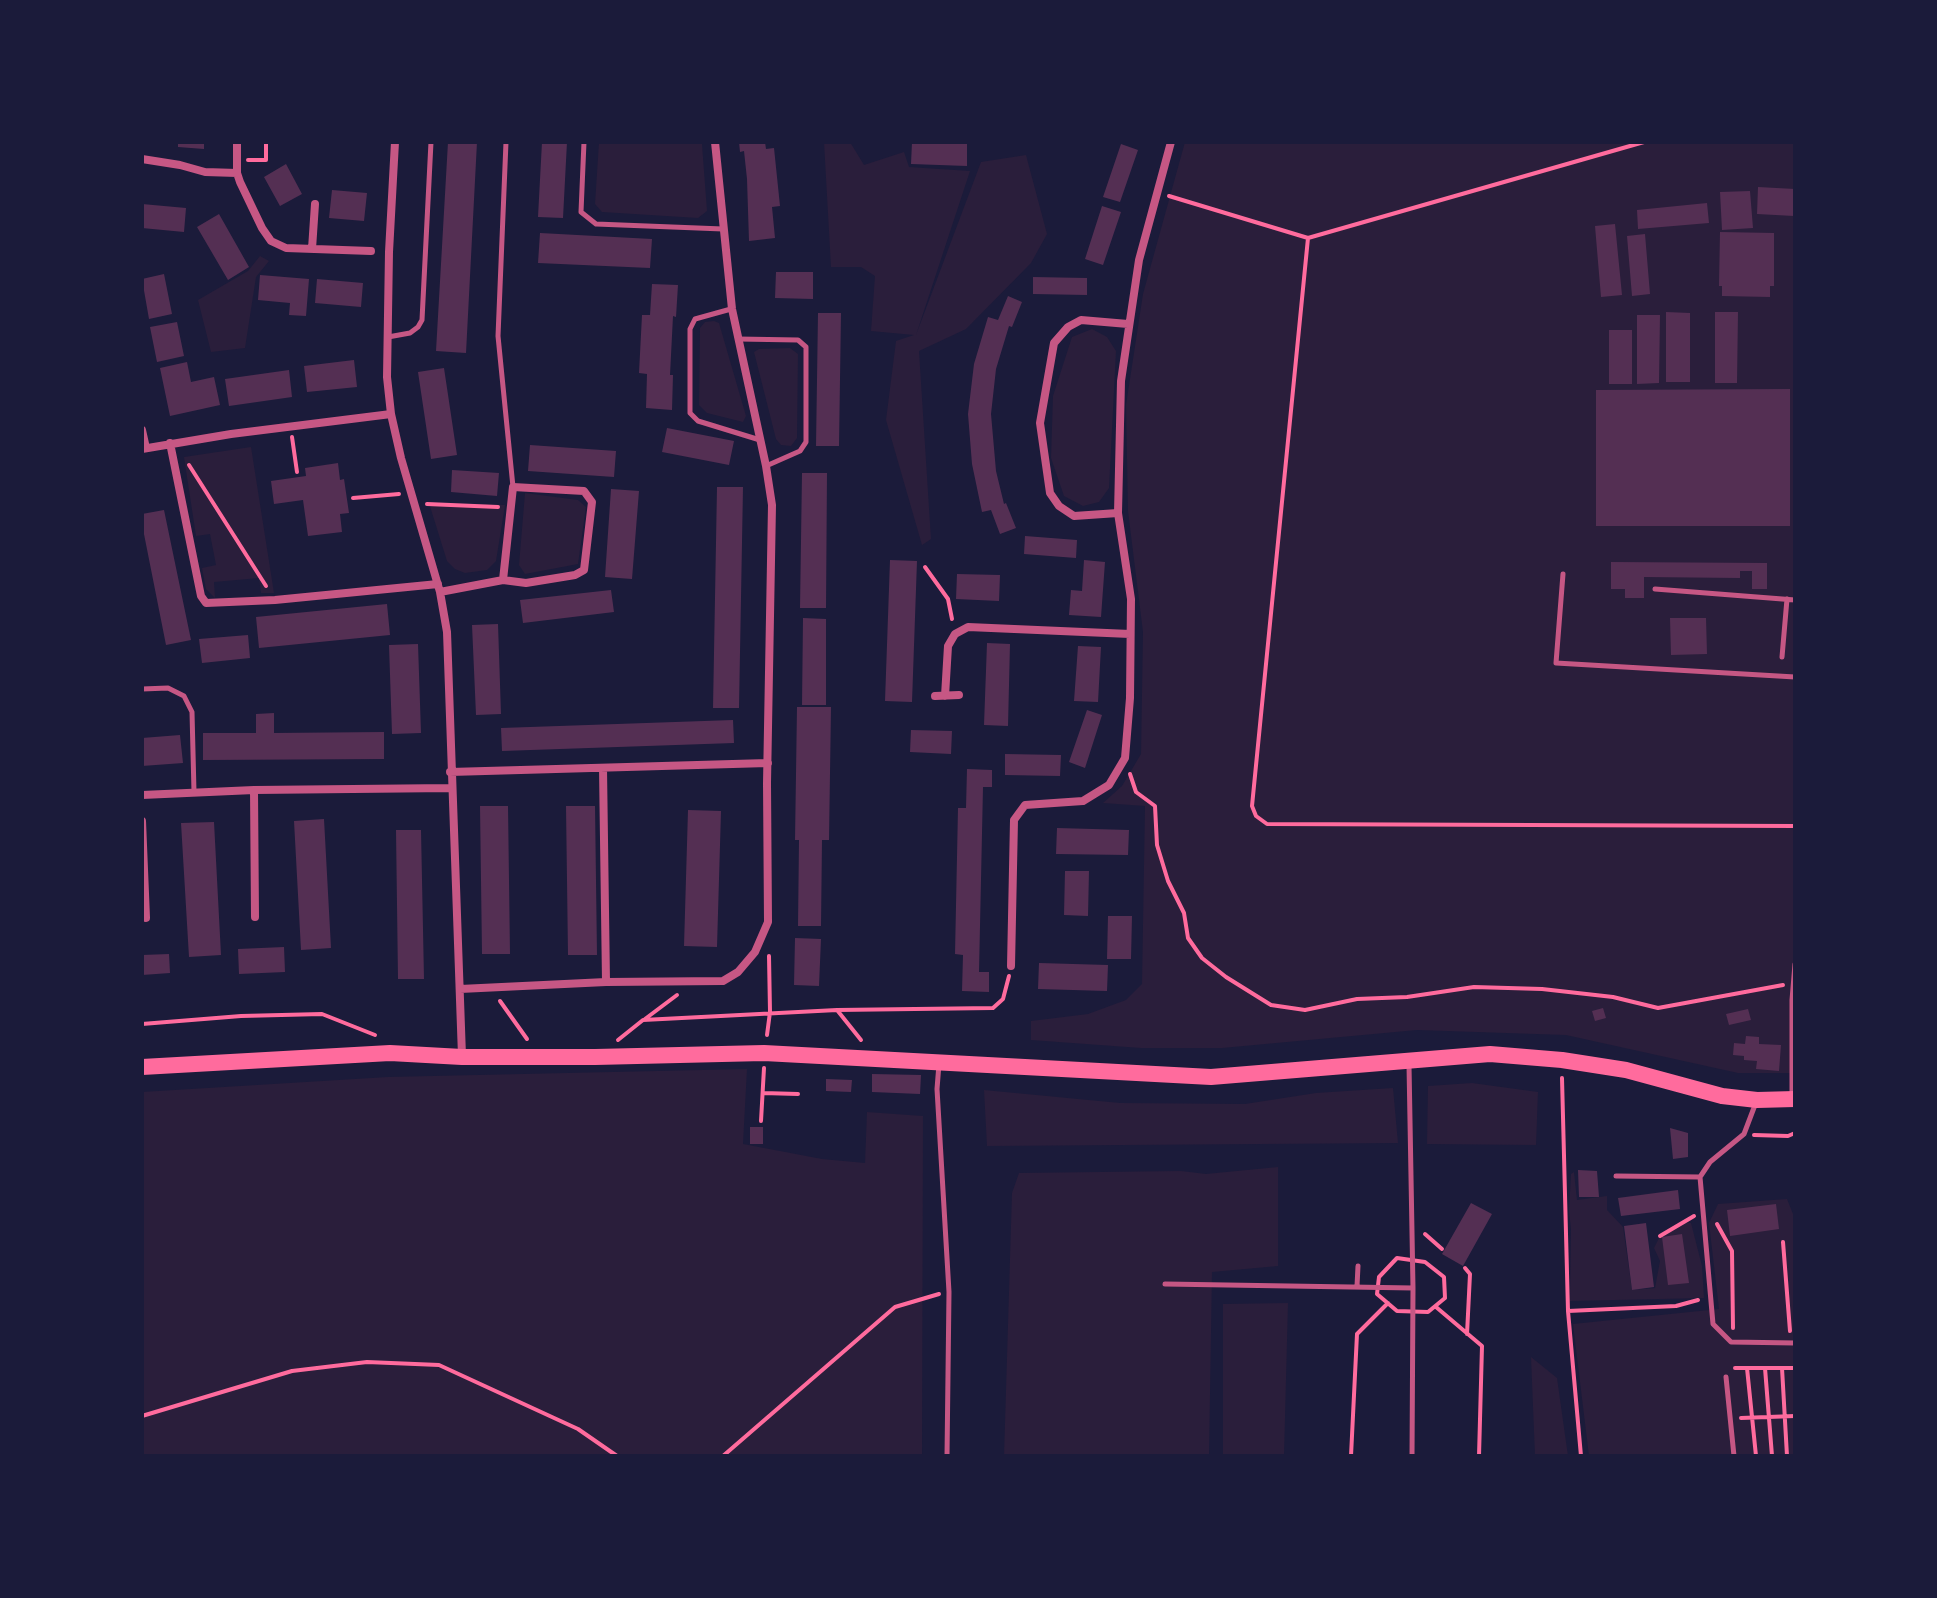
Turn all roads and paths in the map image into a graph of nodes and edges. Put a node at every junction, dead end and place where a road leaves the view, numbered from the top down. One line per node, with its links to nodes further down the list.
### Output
1 (237, 142): 11 (street)
2 (266, 142): 11 (path)
3 (395, 142): 21 (street)
4 (431, 142): 21 (lane)
5 (506, 142): 31 (lane)
6 (584, 142): 15 (lane)
7 (715, 142): 15 (street)
8 (1171, 142): 13 (street)
9 (1644, 142): 16 (path)
10 (142, 159): 12 (street)
11 (237, 160): 12 (street)
12 (237, 173): 17 (street)
13 (1156, 192): 16 (path); 20 (street)
14 (315, 204): 17 (street)
15 (723, 229): 19 (street)
16 (1308, 238): 59 (path)
17 (312, 249): 18 (street)
18 (371, 251)
19 (732, 309): 22 (street); 26 (lane)
20 (1128, 324): 35 (street); 35 (street)
21 (386, 337): 23 (street)
22 (738, 339): 26 (street); 29 (lane)
23 (391, 414): 24 (street); 33 (street)
24 (291, 426): 27 (street); 30 (path)
25 (142, 430): 28 (street)
26 (760, 440): 29 (street)
27 (174, 442): 28 (street); 42 (path); 42 (street)
28 (144, 448)
29 (766, 466): 51 (street)
30 (297, 472)
31 (513, 487): 34 (street); 38 (street)
32 (353, 498): 33 (path)
33 (411, 498): 34 (path); 39 (street)
34 (511, 507): 38 (street)
35 (1118, 513): 45 (street)
36 (925, 567): 44 (path)
37 (1563, 574): 47 (lane)
38 (503, 580): 39 (street)
39 (439, 588): 42 (street); 53 (street)
40 (1655, 589): 41 (lane)
41 (1787, 599): 43 (lane); 46 (lane)
42 (275, 600)
43 (1795, 600)
44 (955, 634): 45 (street); 49 (street)
45 (1130, 634): 50 (street)
46 (1782, 657)
47 (1795, 677)
48 (142, 689): 56 (lane)
49 (959, 695)
50 (1125, 758): 64 (street); 67 (path)
51 (768, 763): 52 (street); 65 (street)
52 (603, 768): 53 (street); 66 (street)
53 (450, 772): 54 (street)
54 (451, 788): 55 (street); 69 (street)
55 (254, 790): 56 (street); 60 (street)
56 (194, 792): 57 (street)
57 (142, 795)
58 (142, 821): 61 (street)
59 (1795, 826)
60 (255, 917)
61 (146, 918)
62 (769, 952): 71 (path)
63 (1795, 964): 67 (lane)
64 (1011, 966): 70 (path)
65 (695, 981): 66 (street); 72 (path)
66 (606, 982): 68 (street)
67 (1793, 983): 87 (lane)
68 (489, 986): 69 (street); 76 (path)
69 (460, 989): 77 (street)
70 (837, 1010): 71 (path); 79 (path)
71 (770, 1012): 72 (path); 75 (path)
72 (643, 1020): 78 (path)
73 (142, 1024): 74 (path)
74 (390, 1053): 77 (main road); 83 (main road)
75 (764, 1053): 78 (main road); 79 (main road); 84 (path)
76 (539, 1056): 77 (main road); 78 (main road)
77 (462, 1057)
78 (595, 1057)
79 (875, 1058): 82 (main road)
80 (1409, 1060): 81 (main road); 82 (main road); 100 (lane)
81 (1562, 1060): 86 (main road); 105 (path)
82 (939, 1063): 101 (lane)
83 (142, 1067)
84 (763, 1093): 85 (path); 88 (path)
85 (798, 1094)
86 (1757, 1100): 87 (main road); 90 (lane)
87 (1793, 1100)
88 (761, 1121)
89 (1795, 1133): 90 (path)
90 (1744, 1134): 92 (lane)
91 (1616, 1176): 92 (lane)
92 (1700, 1177): 93 (lane)
93 (1702, 1207): 94 (path); 102 (lane); 107 (path)
94 (1660, 1236)
95 (1783, 1242): 106 (path)
96 (1358, 1266): 99 (lane)
97 (1465, 1268): 108 (path)
98 (1165, 1284): 99 (lane)
99 (1357, 1286): 100 (lane)
100 (1413, 1288): 126 (lane)
101 (949, 1292): 123 (path); 124 (lane)
102 (1708, 1297): 105 (path); 109 (lane)
103 (1388, 1303): 125 (path)
104 (1436, 1307): 108 (path)
105 (1568, 1311): 128 (path)
106 (1790, 1331)
107 (1734, 1333)
108 (1467, 1334): 127 (path)
109 (1795, 1343)
110 (1747, 1368): 111 (path); 114 (path); 119 (path)
111 (1765, 1368): 112 (path); 120 (path)
112 (1782, 1368): 113 (path); 117 (path)
113 (1795, 1368)
114 (1733, 1369)
115 (1726, 1377): 129 (lane)
116 (144, 1413): 122 (path)
117 (1785, 1416): 118 (path); 120 (path); 132 (path)
118 (1795, 1416)
119 (1754, 1417): 120 (path); 121 (path); 130 (path)
120 (1769, 1417): 131 (path)
121 (1738, 1418)
122 (617, 1456)
123 (723, 1456)
124 (947, 1456)
125 (1351, 1456)
126 (1412, 1456)
127 (1479, 1456)
128 (1581, 1456)
129 (1734, 1456)
130 (1756, 1456)
131 (1772, 1456)
132 (1787, 1456)

